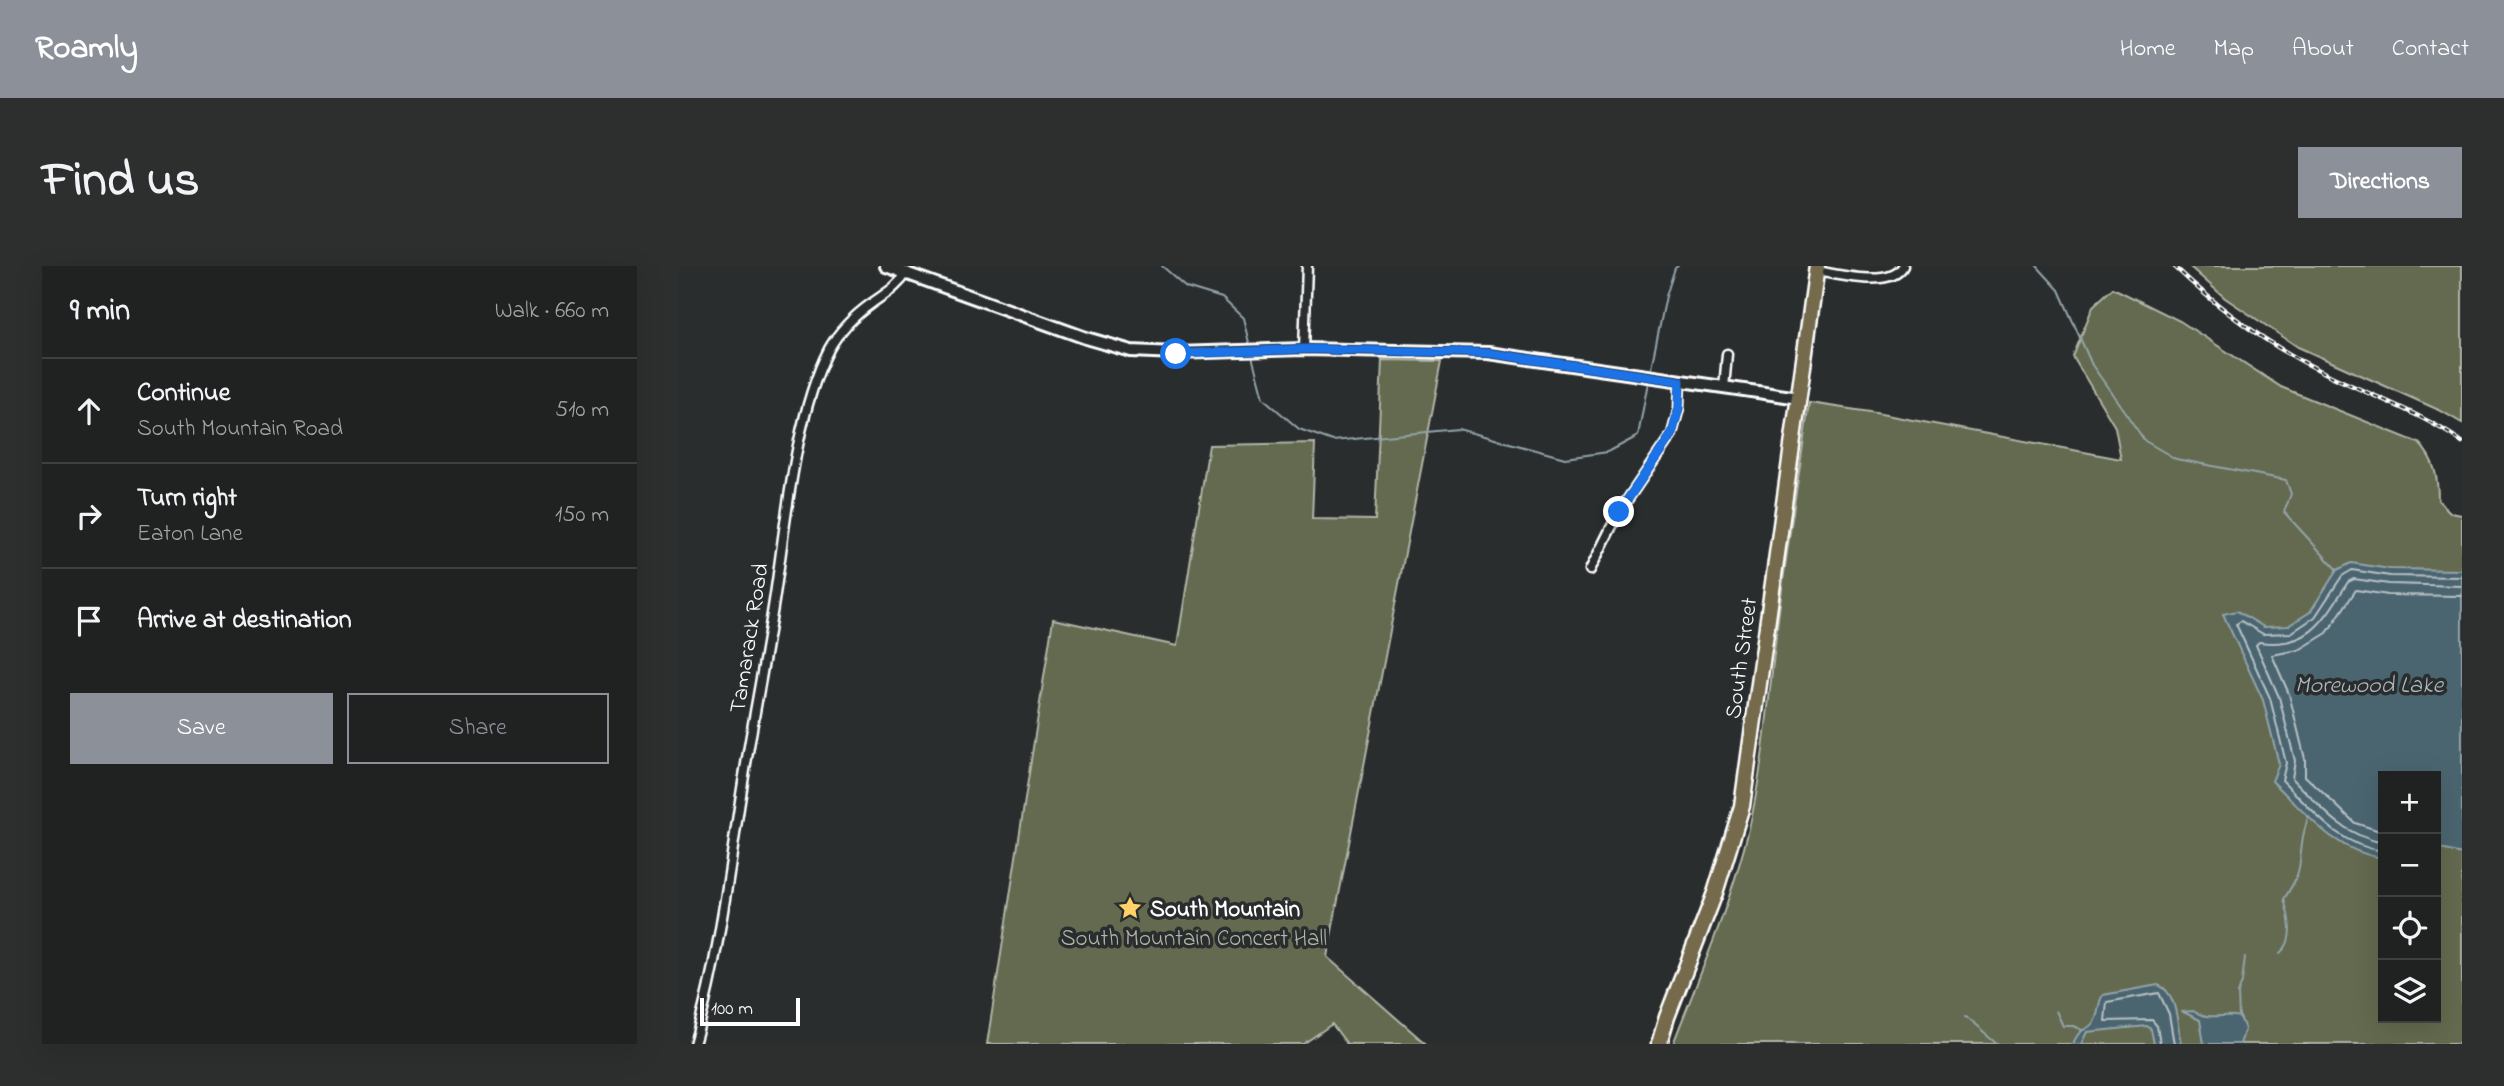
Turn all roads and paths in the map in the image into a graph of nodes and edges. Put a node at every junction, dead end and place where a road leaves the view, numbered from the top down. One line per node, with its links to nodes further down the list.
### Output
1 (887, 266): 5 (street)
2 (1307, 266): 6 (street)
3 (1903, 266): 4 (street)
4 (1817, 269): 10 (highway, South Street)
5 (907, 272): 6 (street); 12 (street, Tamarack Road)
6 (1304, 349): 8 (street)
7 (1727, 354): 9 (street)
8 (1680, 381): 9 (street); 11 (street)
9 (1724, 388): 10 (street)
10 (1799, 398): 13 (highway, South Street)
11 (1590, 570)
12 (694, 1044)
13 (1659, 1044)

